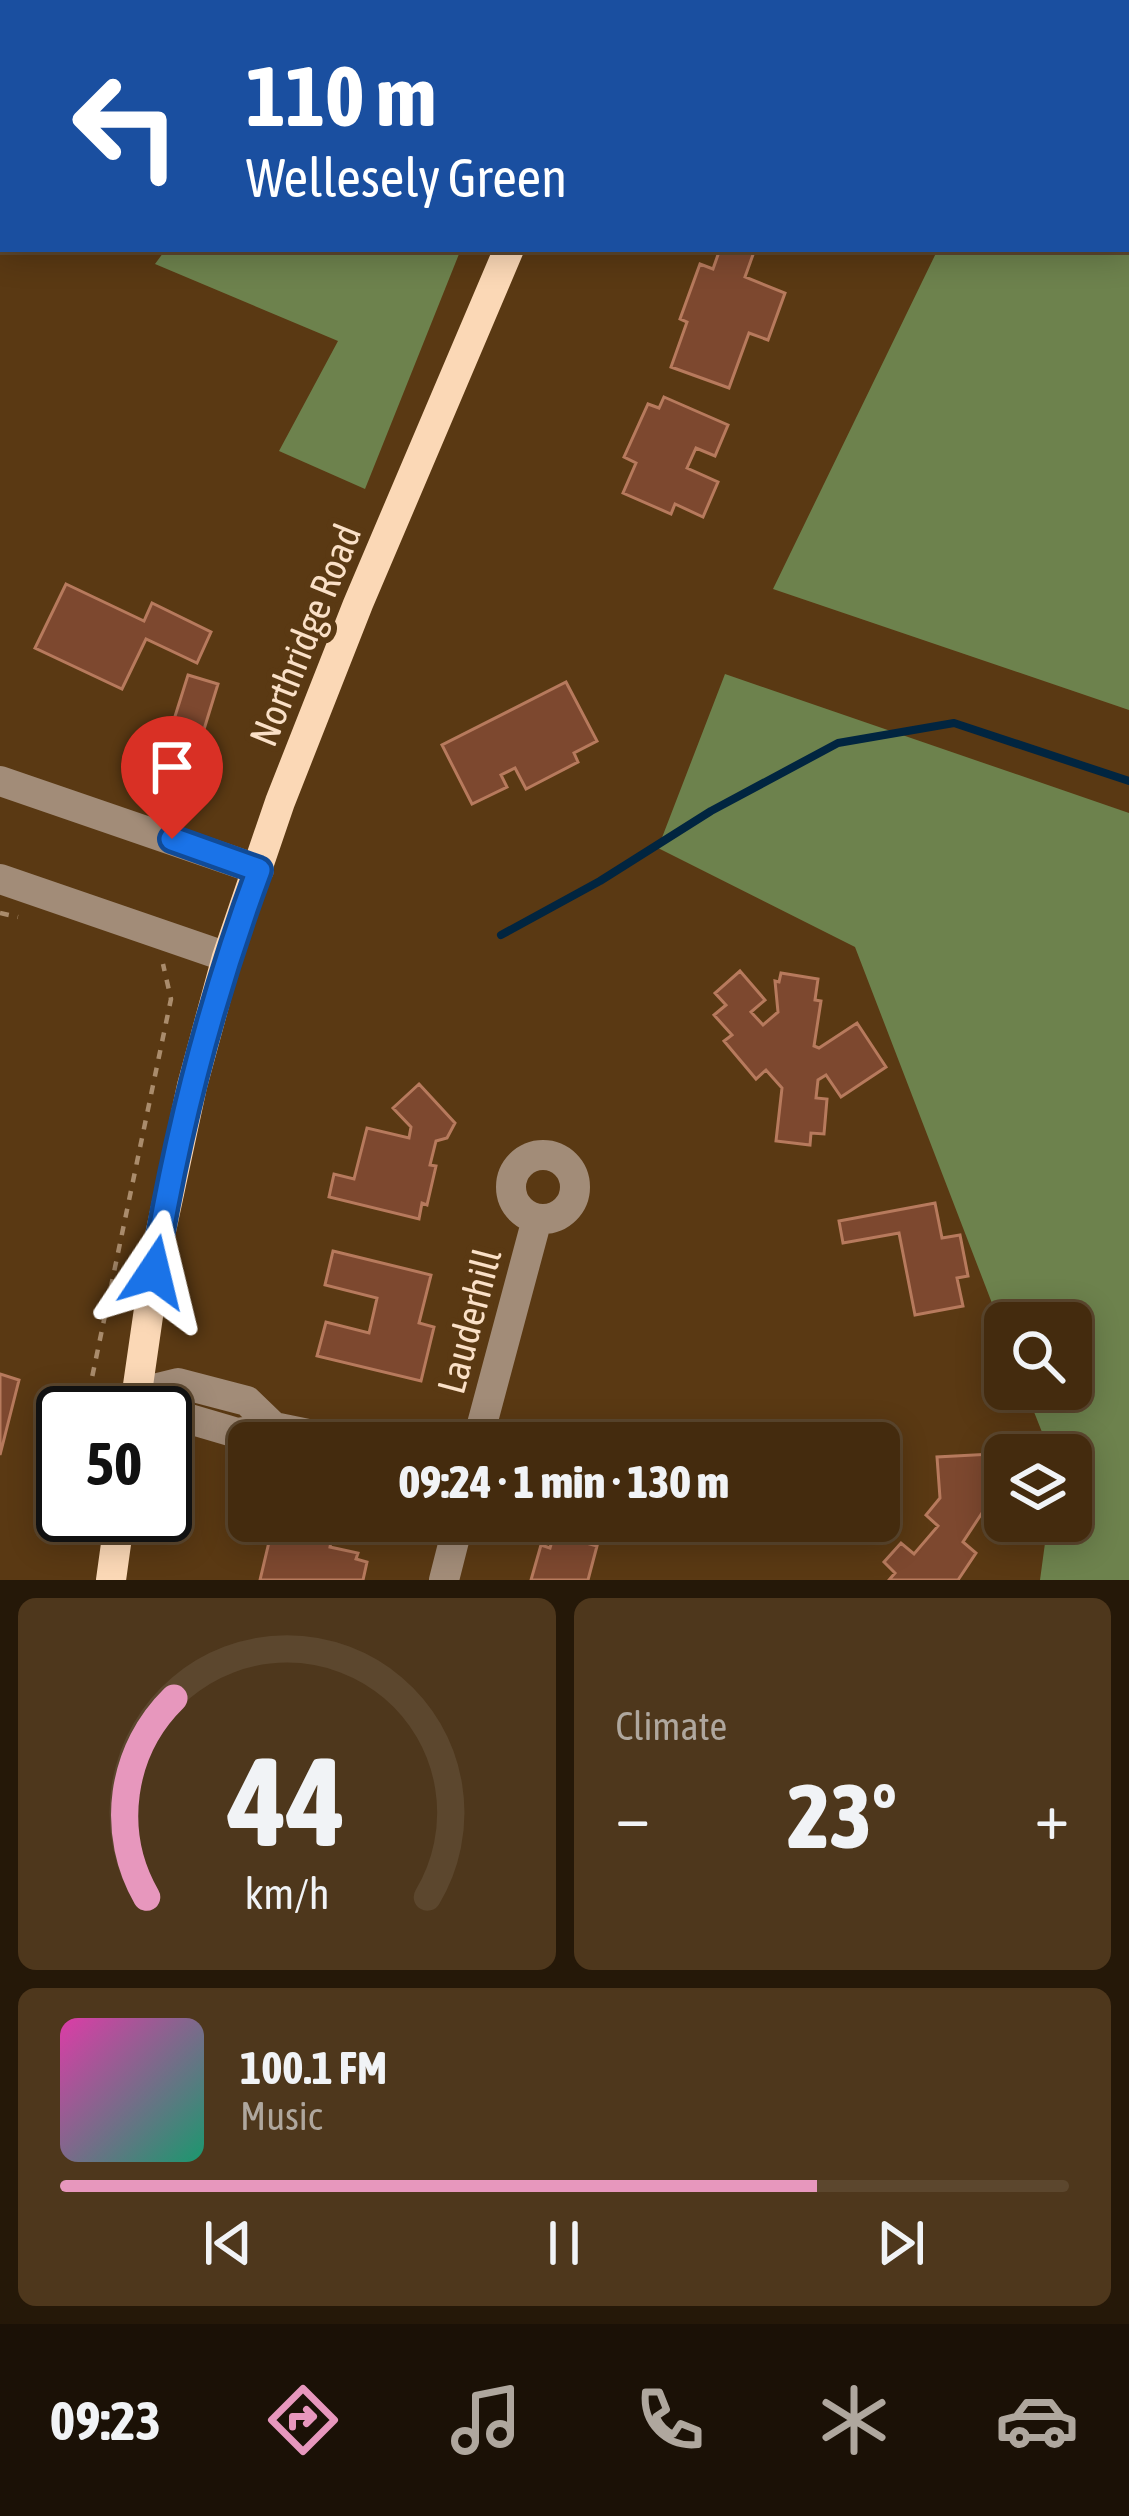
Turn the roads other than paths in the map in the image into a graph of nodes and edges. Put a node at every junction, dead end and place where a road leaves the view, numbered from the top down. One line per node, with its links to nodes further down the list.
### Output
1 (508, 252): 3 (main road, Northridge Road)
2 (0, 781): 3 (street)
3 (259, 870): 5 (main road, Northridge Road)
4 (0, 879): 5 (street)
5 (227, 957): 7 (main road, Northridge Road)
6 (537, 1219): 10 (street, Lauderhill)
7 (138, 1386)
8 (192, 1387): 9 (street)
9 (269, 1422)
10 (483, 1422)
11 (116, 1542): 13 (main road)
12 (454, 1542): 14 (street)
13 (111, 1580)
14 (444, 1580)

